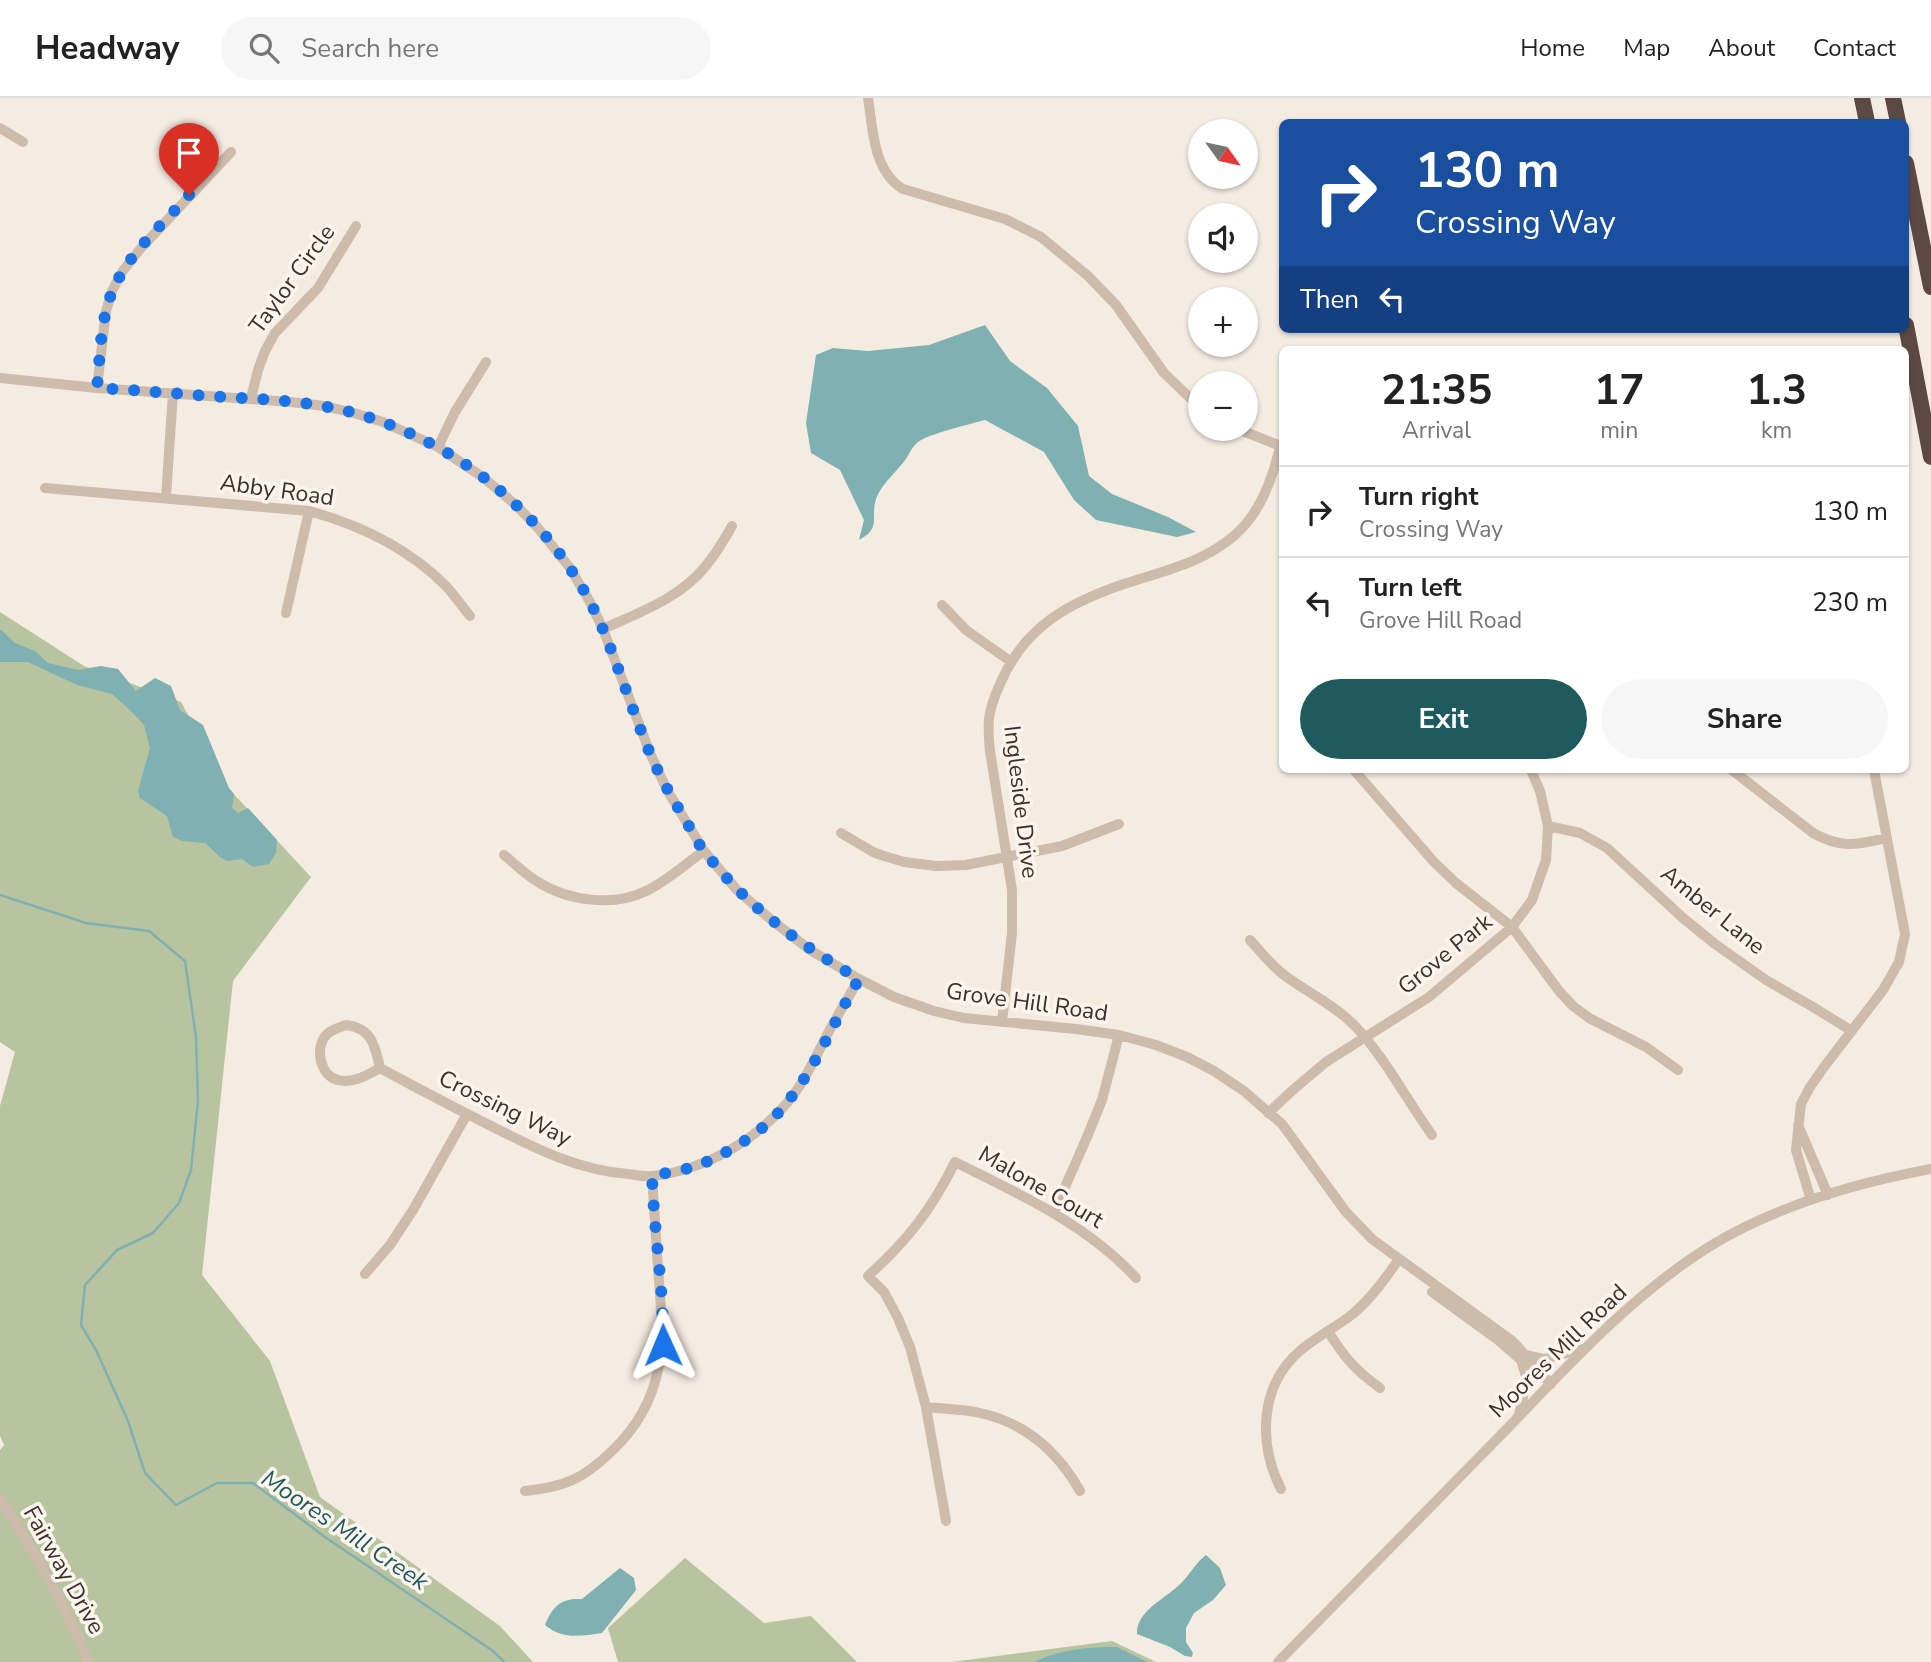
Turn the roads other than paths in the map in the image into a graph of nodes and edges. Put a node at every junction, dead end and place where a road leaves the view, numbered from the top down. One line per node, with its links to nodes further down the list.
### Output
1 (868, 98): 17 (street)
2 (1862, 98): 4 (highway)
3 (1893, 98): 5 (highway)
4 (1866, 119)
5 (1897, 119)
6 (0, 128): 7 (street)
7 (23, 142)
8 (231, 152): 15 (street)
9 (1909, 178): 11 (highway)
10 (356, 226): 18 (street, Taylor Circle)
11 (1931, 287)
12 (1907, 333): 23 (highway)
13 (486, 362): 21 (street)
14 (0, 378): 15 (street, Grove Hill Road)
15 (97, 388): 16 (street, Grove Hill Road)
16 (173, 393): 18 (street, Grove Hill Road); 25 (street)
17 (1188, 396)
18 (251, 398): 21 (street, Grove Hill Road)
19 (1258, 437): 20 (street)
20 (1279, 446)
21 (438, 447): 31 (street, Grove Hill Road)
22 (1279, 456): 32 (street, Ingleside Drive)
23 (1931, 457)
24 (45, 488): 25 (street, Abby Road)
25 (166, 498): 26 (street, Abby Road)
26 (309, 511): 29 (street); 30 (street, Abby Road)
27 (732, 526): 31 (street)
28 (942, 605): 32 (street)
29 (286, 613)
30 (470, 615)
31 (603, 629): 41 (street, Grove Hill Road)
32 (1010, 661): 43 (street, Ingleside Drive)
33 (1357, 773): 44 (street)
34 (1532, 773): 38 (street, Grove Park)
35 (1736, 773): 40 (street)
36 (1875, 773): 40 (street)
37 (1119, 824): 43 (street)
38 (1548, 825): 44 (street, Grove Park); 48 (street, Amber Lane)
39 (841, 833): 43 (street)
40 (1887, 838): 48 (street)
41 (704, 851): 42 (street); 46 (street, Grove Hill Road)
42 (504, 855)
43 (1007, 857): 47 (street, Ingleside Drive)
44 (1511, 927): 50 (street, Grove Park); 52 (street)
45 (1250, 940): 50 (street)
46 (859, 979): 47 (street, Grove Hill Road); 58 (street, Crossing Way)
47 (1002, 1022): 49 (street, Grove Hill Road)
48 (1852, 1031): 55 (street)
49 (1119, 1035): 54 (street, Grove Hill Road); 61 (street)
50 (1365, 1038): 54 (street, Grove Park); 56 (street)
51 (380, 1068): 51 (street); 53 (street, Crossing Way)
52 (1678, 1070)
53 (467, 1114): 58 (street, Crossing Way); 63 (street)
54 (1269, 1114): 62 (street, Grove Hill Road)
55 (1798, 1125): 59 (street); 60 (street)
56 (1432, 1135)
57 (1931, 1169): 59 (street, Moores Mill Road)
58 (652, 1176): 73 (street)
59 (1828, 1195): 60 (street, Moores Mill Road)
60 (1811, 1200): 66 (street, Moores Mill Road)
61 (1054, 1212): 64 (street, Malone Court); 70 (street, Malone Court)
62 (1397, 1262): 65 (street); 67 (street, Grove Hill Road)
63 (365, 1274)
64 (1136, 1278)
65 (1328, 1331): 69 (street); 72 (street)
66 (1589, 1347): 67 (street); 68 (street, Moores Mill Road)
67 (1526, 1360): 68 (street, Grove Hill Road); 71 (street)
68 (1551, 1384): 71 (street, Moores Mill Road)
69 (1380, 1388)
70 (926, 1407): 74 (street); 76 (street)
71 (1519, 1417): 78 (street, Moores Mill Road)
72 (1281, 1489)
73 (525, 1491)
74 (1080, 1491)
75 (0, 1499): 77 (street, Fairway Drive)
76 (946, 1521)
77 (89, 1662)
78 (1278, 1662)

